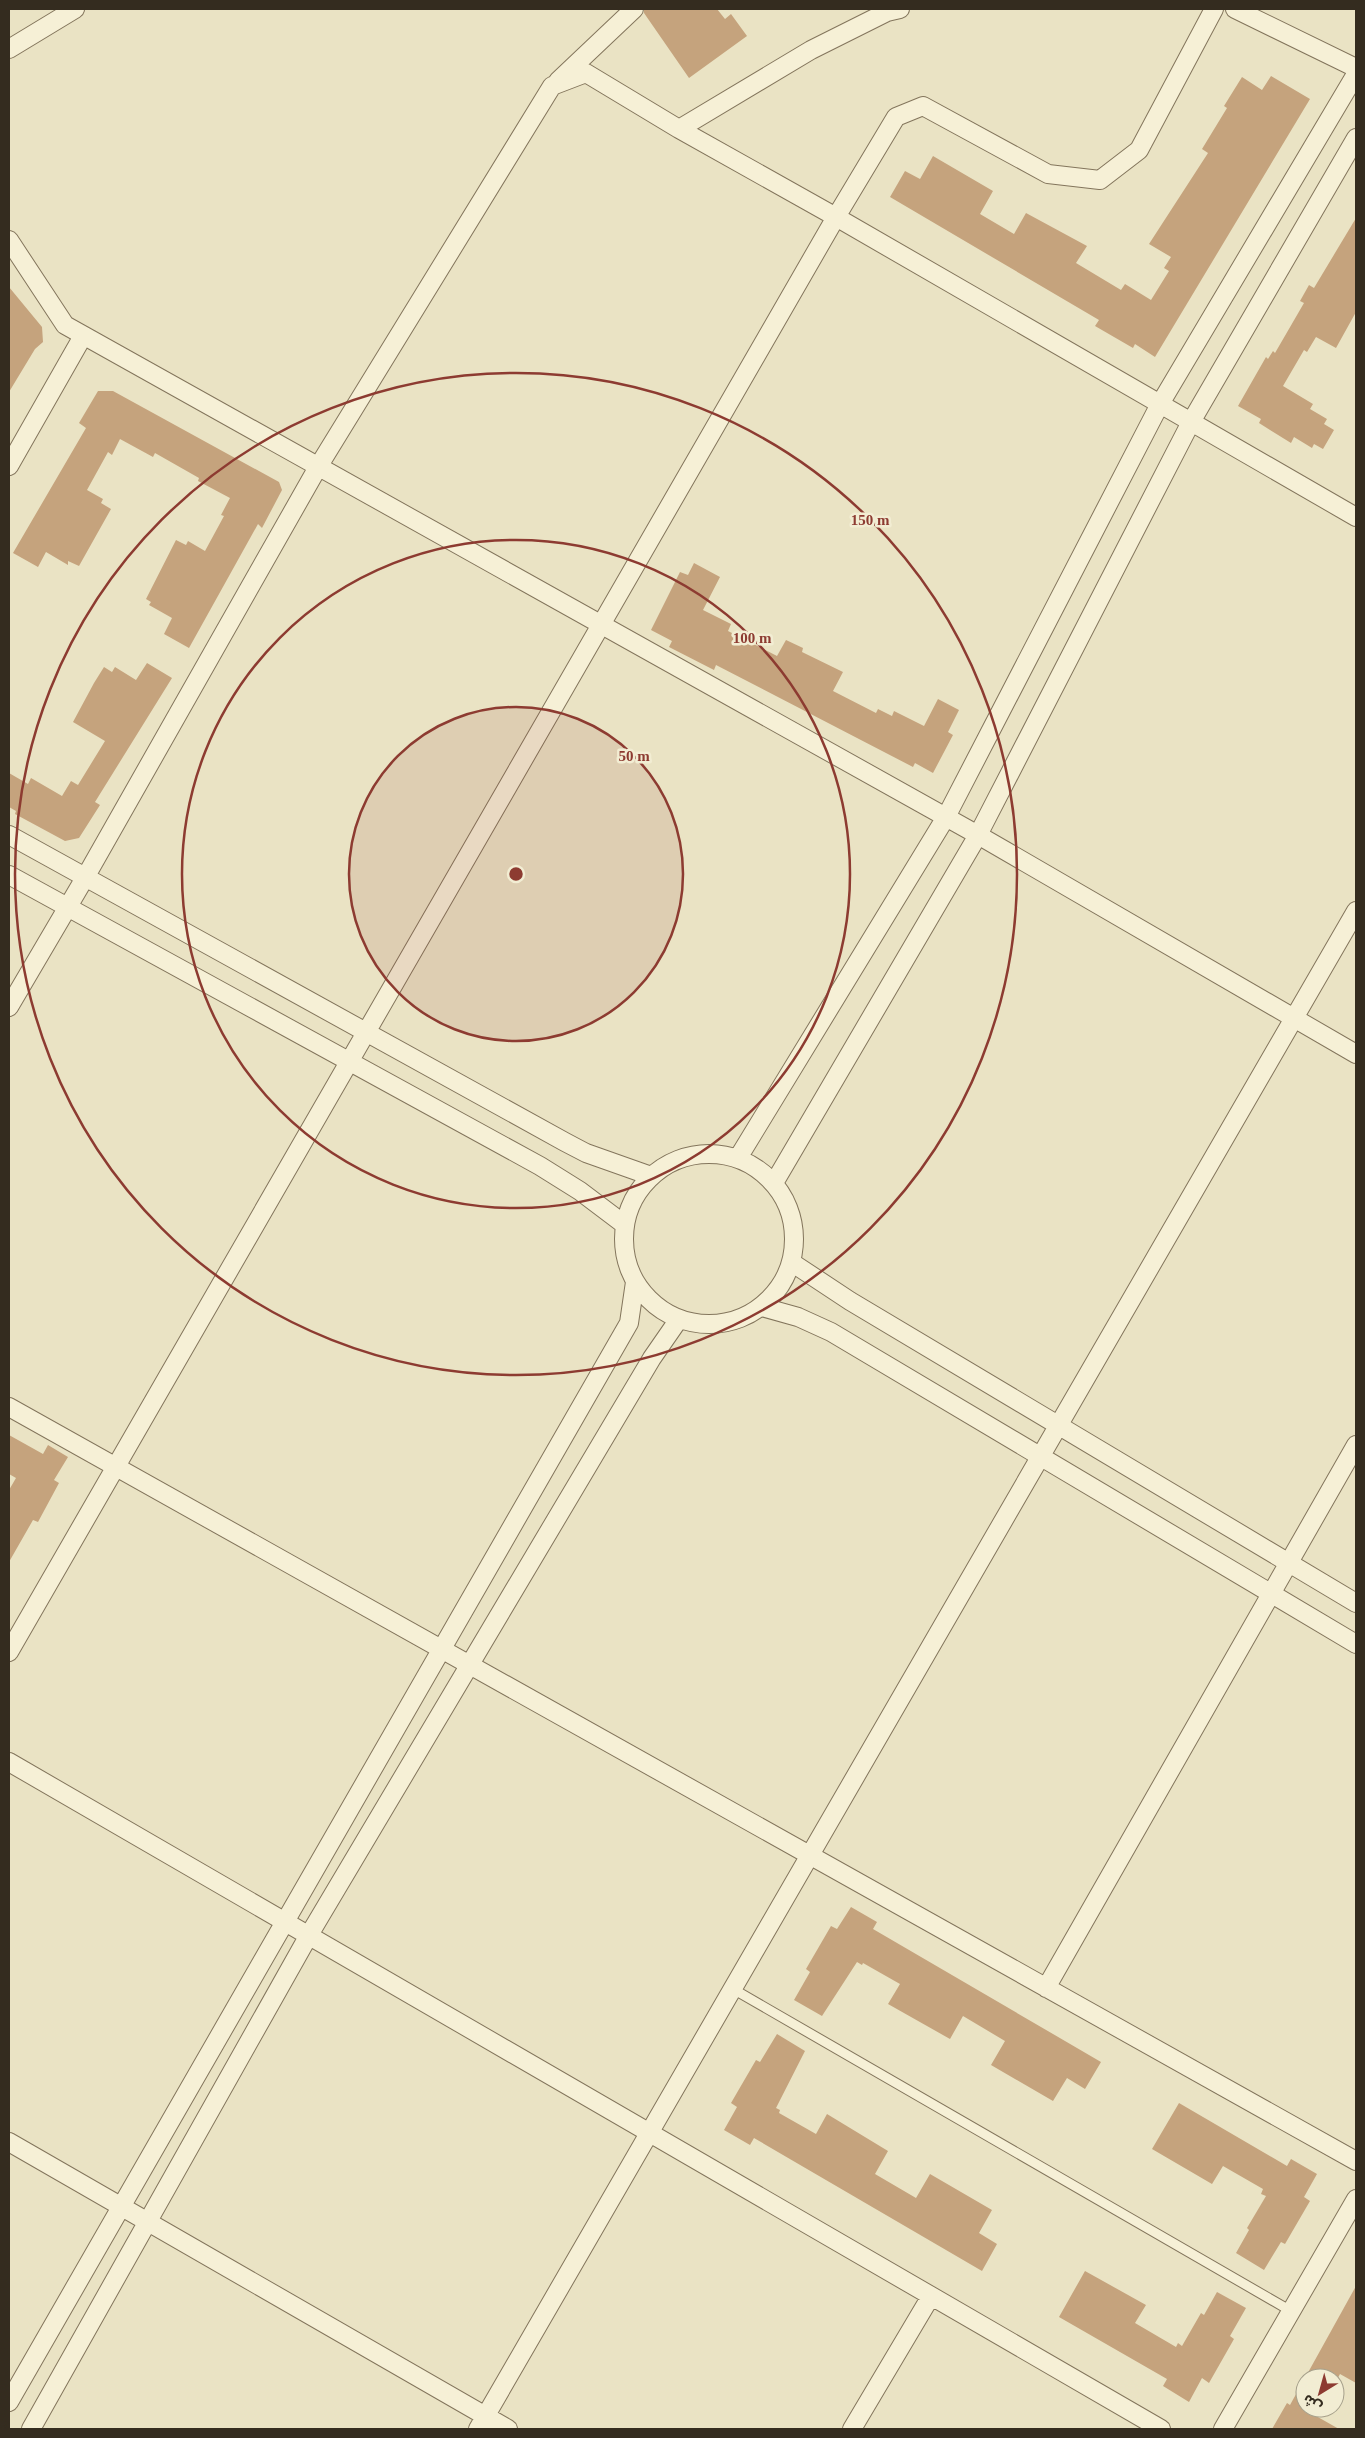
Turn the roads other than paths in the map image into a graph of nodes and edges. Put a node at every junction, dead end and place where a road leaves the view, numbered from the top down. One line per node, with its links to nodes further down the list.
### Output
1 (75, 9): 6 (street)
2 (634, 9): 9 (street)
3 (900, 9): 10 (street)
4 (1214, 9): 12 (street)
5 (1234, 9): 7 (street)
6 (9, 49)
7 (1356, 68)
8 (1356, 74): 15 (street)
9 (552, 86): 10 (street); 18 (street)
10 (678, 130): 12 (street)
11 (1356, 138): 16 (street)
12 (836, 217): 15 (street); 20 (street)
13 (9, 240): 14 (street)
14 (83, 336): 17 (street); 18 (street)
15 (1160, 404): 16 (street); 21 (street)
16 (1191, 422): 19 (street); 23 (street)
17 (9, 466)
18 (318, 467): 20 (street); 25 (street)
19 (1356, 517)
20 (602, 626): 21 (street); 30 (street)
21 (946, 817): 23 (street); 33 (street)
22 (9, 835): 25 (street)
23 (978, 835): 29 (street); 35 (street)
24 (9, 875): 26 (street)
25 (86, 876): 26 (street); 30 (street)
26 (68, 907): 28 (street); 32 (street)
27 (1356, 911): 29 (street)
28 (9, 1007)
29 (1294, 1019): 31 (street); 42 (street)
30 (366, 1031): 32 (street); 34 (street)
31 (1356, 1054)
32 (349, 1062): 36 (street); 45 (street)
33 (738, 1158): 34 (street); 35 (street)
34 (651, 1176): 36 (street)
35 (774, 1183): 37 (street)
36 (625, 1225): 38 (street)
37 (791, 1262): 39 (street); 42 (street)
38 (635, 1282): 40 (street); 50 (street)
39 (762, 1306): 40 (street); 44 (street)
40 (679, 1319): 52 (street)
41 (9, 1407): 45 (street)
42 (1059, 1424): 44 (street); 46 (street)
43 (1356, 1445): 46 (street)
44 (1041, 1457): 47 (street); 54 (street)
45 (115, 1467): 50 (street); 51 (street)
46 (1288, 1562): 47 (street); 48 (street)
47 (1270, 1593): 49 (street); 57 (street)
48 (1356, 1603)
49 (1356, 1644)
50 (441, 1649): 52 (street); 55 (street)
51 (9, 1652)
52 (470, 1665): 54 (street); 56 (street)
53 (9, 1762): 55 (street)
54 (810, 1856): 57 (street); 58 (street)
55 (285, 1921): 56 (street); 63 (street)
56 (309, 1935): 59 (street); 64 (street)
57 (1046, 1988): 61 (street)
58 (733, 1989): 59 (street); 66 (lane)
59 (650, 2133): 65 (street); 68 (street)
60 (9, 2142): 63 (street)
61 (1356, 2161)
62 (1356, 2199): 66 (street)
63 (121, 2206): 64 (street); 67 (street)
64 (148, 2222): 68 (street); 69 (street)
65 (931, 2296): 71 (street); 72 (street)
66 (1291, 2311): 73 (street)
67 (9, 2402)
68 (482, 2423): 70 (street)
69 (31, 2429)
70 (508, 2429)
71 (852, 2429)
72 (1161, 2429)
73 (1223, 2429)

